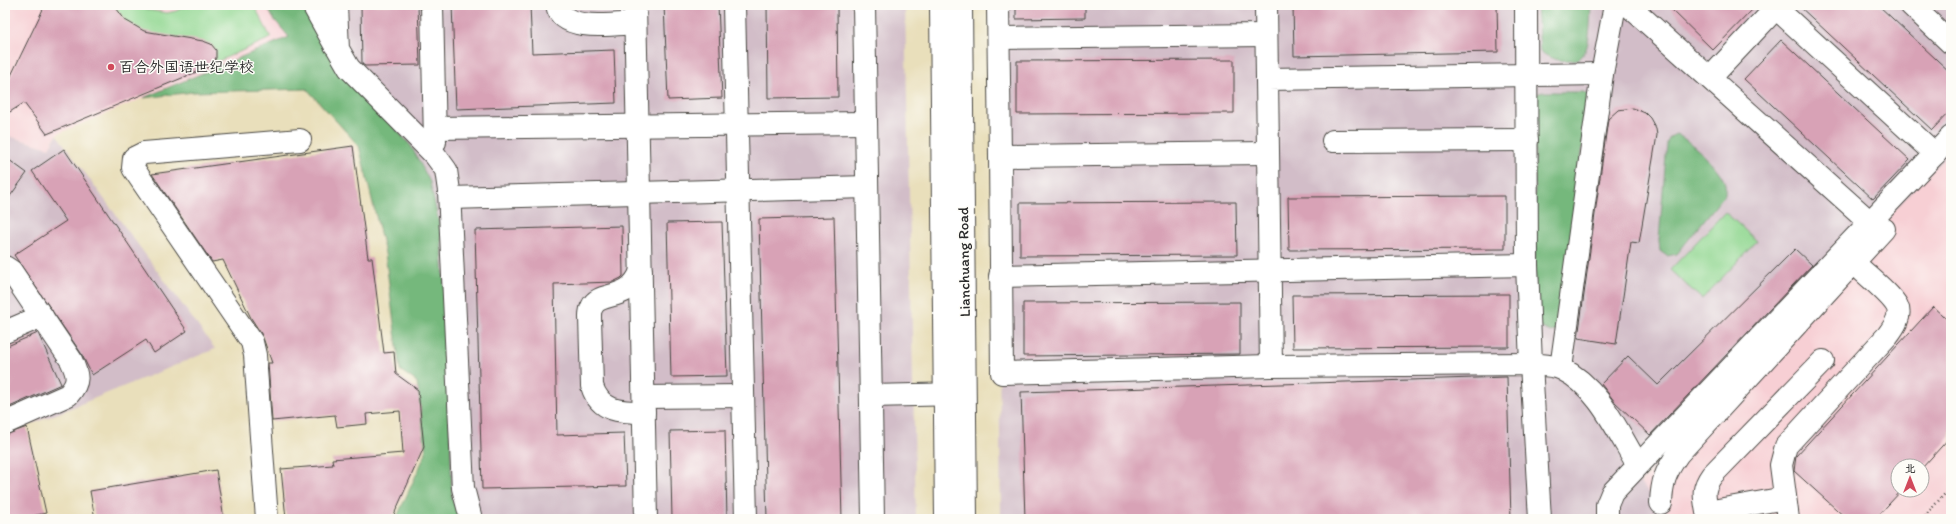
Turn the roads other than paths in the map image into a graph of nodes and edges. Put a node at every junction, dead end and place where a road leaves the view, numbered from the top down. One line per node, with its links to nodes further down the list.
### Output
1 (313, 5): 21 (street)
2 (336, 5): 21 (street)
3 (432, 5): 29 (street)
4 (558, 5): 17 (street)
5 (734, 5): 27 (street)
6 (864, 5): 26 (street)
7 (941, 5): 55 (street, Lianchuang Road)
8 (961, 5): 55 (street, Lianchuang Road)
9 (998, 5): 19 (street)
10 (1266, 5): 18 (street)
11 (1526, 5): 23 (street)
12 (1615, 5): 22 (street)
13 (1628, 5): 25 (street)
14 (1911, 5): 20 (street)
15 (1776, 6): 25 (street); 36 (street)
16 (635, 14): 17 (street); 28 (street)
17 (599, 15)
18 (1266, 34): 19 (street); 24 (street)
19 (999, 38): 37 (street)
20 (1951, 42)
21 (338, 49): 35 (street)
22 (1602, 74): 23 (street); 54 (street)
23 (1526, 75): 24 (street); 32 (street)
24 (1267, 78): 34 (street)
25 (1710, 78): 42 (street)
26 (866, 123): 27 (street); 38 (street)
27 (737, 125): 28 (street); 39 (street)
28 (638, 126): 29 (street); 40 (street)
29 (435, 128): 35 (street)
30 (1951, 137): 36 (street)
31 (300, 140): 65 (street)
32 (1526, 140): 33 (street); 44 (street)
33 (1332, 141)
34 (1267, 153): 37 (street); 47 (street)
35 (435, 155): 41 (street)
36 (1943, 155): 42 (street); 43 (street)
37 (1000, 156): 48 (street)
38 (867, 187): 39 (street); 57 (street)
39 (739, 190): 40 (street); 56 (street)
40 (639, 193): 41 (street); 46 (street)
41 (450, 198): 66 (street)
42 (1870, 222): 62 (street)
43 (1853, 262): 61 (street); 63 (street)
44 (1527, 265): 47 (street); 52 (street)
45 (5, 267): 49 (street)
46 (641, 271): 58 (street); 58 (street)
47 (1269, 272): 48 (street); 53 (street)
48 (1000, 276): 53 (street)
49 (42, 316): 50 (street); 59 (street)
50 (5, 332)
51 (1823, 361): 60 (street)
52 (1531, 364): 53 (street); 54 (street); 72 (street)
53 (1271, 366)
54 (1561, 368): 62 (street)
55 (955, 394): 57 (street); 70 (street, Lianchuang Road); 71 (street, Lianchuang Road)
56 (743, 396): 58 (street); 68 (street)
57 (871, 396): 69 (street)
58 (644, 404): 67 (street)
59 (5, 423)
60 (1762, 424): 61 (street); 64 (street)
61 (1786, 446): 64 (street)
62 (1638, 465): 73 (street)
63 (1661, 503)
64 (1787, 509)
65 (267, 519)
66 (471, 519)
67 (646, 519)
68 (746, 519)
69 (873, 519)
70 (946, 519)
71 (966, 519)
72 (1540, 519)
73 (1607, 519)

